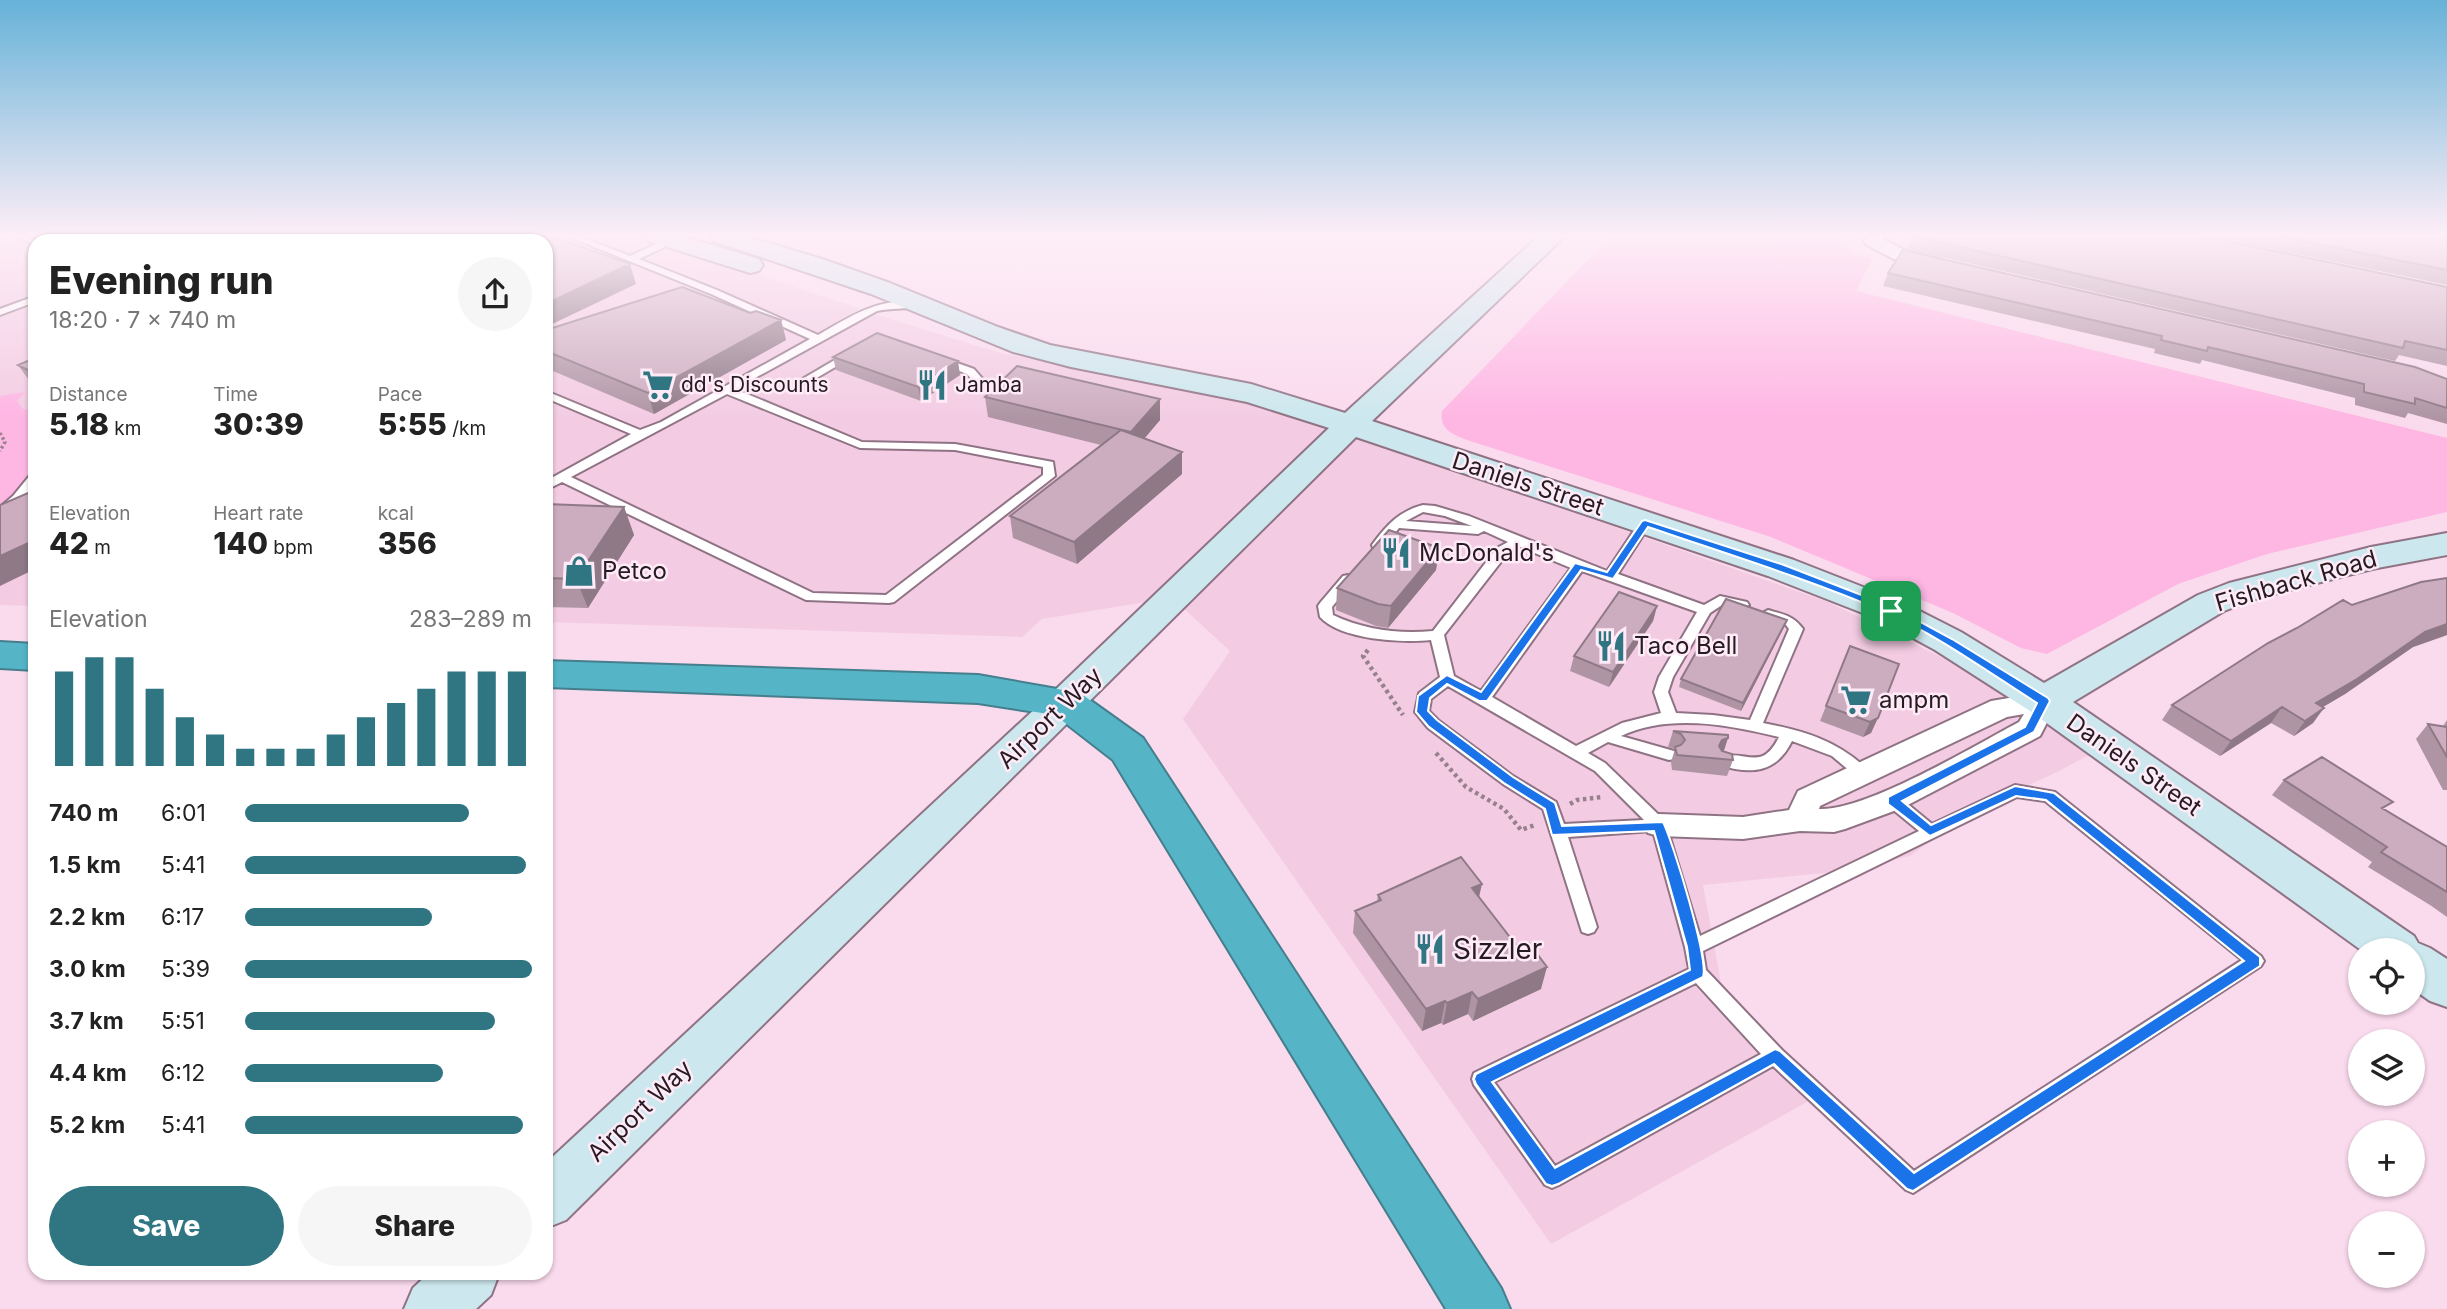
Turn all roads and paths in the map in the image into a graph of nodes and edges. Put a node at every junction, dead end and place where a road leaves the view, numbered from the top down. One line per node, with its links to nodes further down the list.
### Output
1 (723, 297): 10 (lane)
2 (841, 297): 7 (main road, Daniels Street)
3 (904, 297): 6 (main road, Daniels Street)
4 (1487, 297): 17 (main road, Airport Way)
5 (28, 302): 8 (lane)
6 (926, 307): 7 (lane); 9 (main road, Daniels Street)
7 (874, 308): 9 (main road, Daniels Street); 10 (lane)
8 (0, 312)
9 (977, 330): 17 (main road, Daniels Street)
10 (819, 339): 15 (lane)
11 (863, 346): 13 (lane)
12 (934, 358): 14 (lane)
13 (804, 381)
14 (982, 384)
15 (727, 390): 19 (lane); 21 (lane)
16 (553, 397): 19 (lane)
17 (1350, 425): 27 (main road, Daniels Street); 40 (main road, Airport Way)
18 (0, 433): 20 (path)
19 (640, 435): 21 (lane)
20 (0, 451)
21 (562, 477): 22 (lane)
22 (553, 482)
23 (28, 486): 24 (lane)
24 (17, 499): 25 (lane); 26 (lane)
25 (28, 500)
26 (0, 513)
27 (1645, 523): 31 (lane); 39 (main road, Daniels Street)
28 (1517, 541): 30 (lane); 33 (lane); 33 (lane)
29 (2447, 544): 39 (main road, Fishback Road)
30 (1579, 566): 31 (lane); 38 (lane)
31 (1609, 576): 32 (lane)
32 (1705, 610): 41 (lane); 42 (lane)
33 (1437, 635): 37 (lane)
34 (0, 655): 35 (highway)
35 (28, 657)
36 (553, 674): 40 (highway)
37 (1447, 679): 38 (lane); 52 (lane)
38 (1483, 698): 45 (lane)
39 (2044, 701): 48 (street, Fishback Road); 49 (street, Fishback Road); 55 (main road, Daniels Street)
40 (1066, 703): 61 (main road, Airport Way); 64 (highway)
41 (1671, 718): 42 (lane); 44 (lane)
42 (1754, 727): 43 (lane)
43 (1787, 734): 47 (lane); 48 (lane)
44 (1609, 737): 45 (lane); 46 (lane)
45 (1576, 751): 51 (lane)
46 (1669, 755)
47 (1724, 761)
48 (1862, 772): 50 (street, Fishback Road)
49 (1892, 800): 50 (street, Fishback Road); 53 (lane)
50 (1800, 820): 51 (street, Fishback Road)
51 (1659, 825): 52 (lane); 56 (lane)
52 (1557, 831): 54 (lane)
53 (1930, 831): 56 (lane); 60 (lane)
54 (1588, 927)
55 (2380, 938)
56 (1694, 947): 58 (lane)
57 (2425, 970): 59 (main road)
58 (1698, 973): 60 (lane); 60 (lane)
59 (2447, 986)
60 (1775, 1056)
61 (553, 1194)
62 (464, 1280): 63 (main road)
63 (434, 1309)
64 (1480, 1309)

